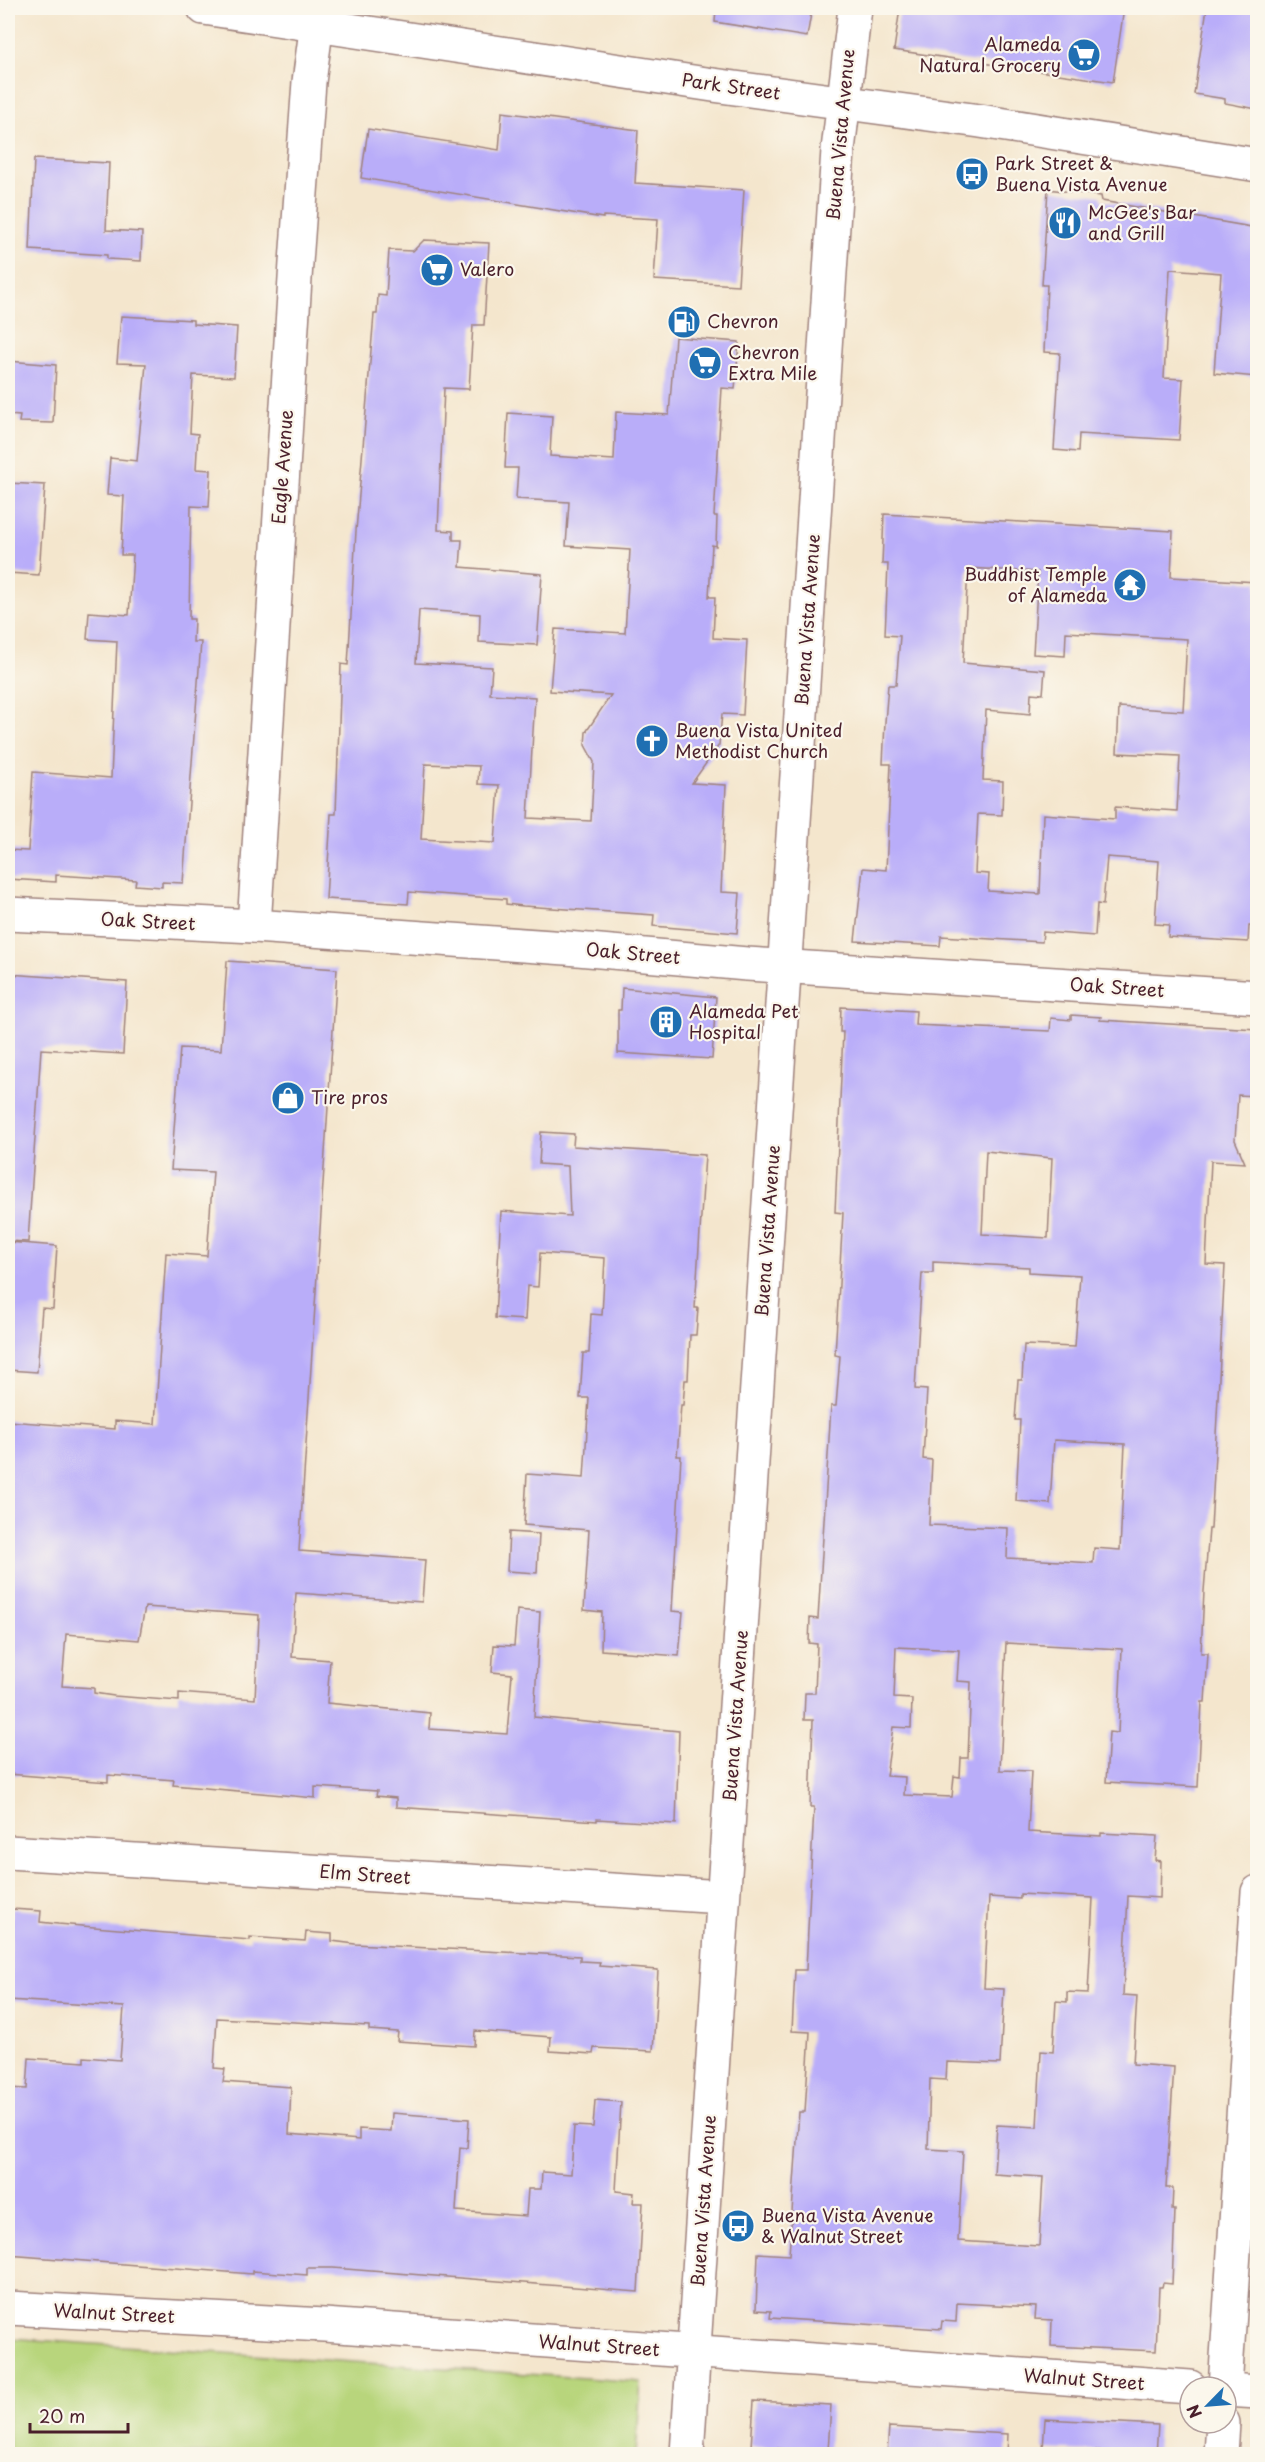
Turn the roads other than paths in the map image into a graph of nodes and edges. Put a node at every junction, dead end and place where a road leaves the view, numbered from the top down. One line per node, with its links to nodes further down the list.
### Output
1 (204, 8): 3 (street, Park Street)
2 (855, 8): 4 (street, Buena Vista Avenue)
3 (318, 17): 4 (street, Park Street); 7 (street, Eagle Avenue)
4 (843, 102): 5 (street, Park Street); 8 (street, Buena Vista Avenue)
5 (1257, 165)
6 (8, 914): 7 (street, Oak Street)
7 (254, 927): 8 (street, Oak Street)
8 (785, 966): 9 (street, Oak Street); 12 (street, Buena Vista Avenue)
9 (1257, 997)
10 (8, 1852): 12 (street, Elm Street)
11 (1257, 1892): 15 (street)
12 (723, 1897): 14 (street, Buena Vista Avenue)
13 (8, 2308): 14 (street, Walnut Street)
14 (694, 2353): 16 (street, Walnut Street); 20 (street, Buena Vista Avenue)
15 (1227, 2375)
16 (1178, 2386)
17 (1238, 2390): 18 (street)
18 (1257, 2392)
19 (1222, 2435): 21 (street)
20 (687, 2454)
21 (1221, 2454)

